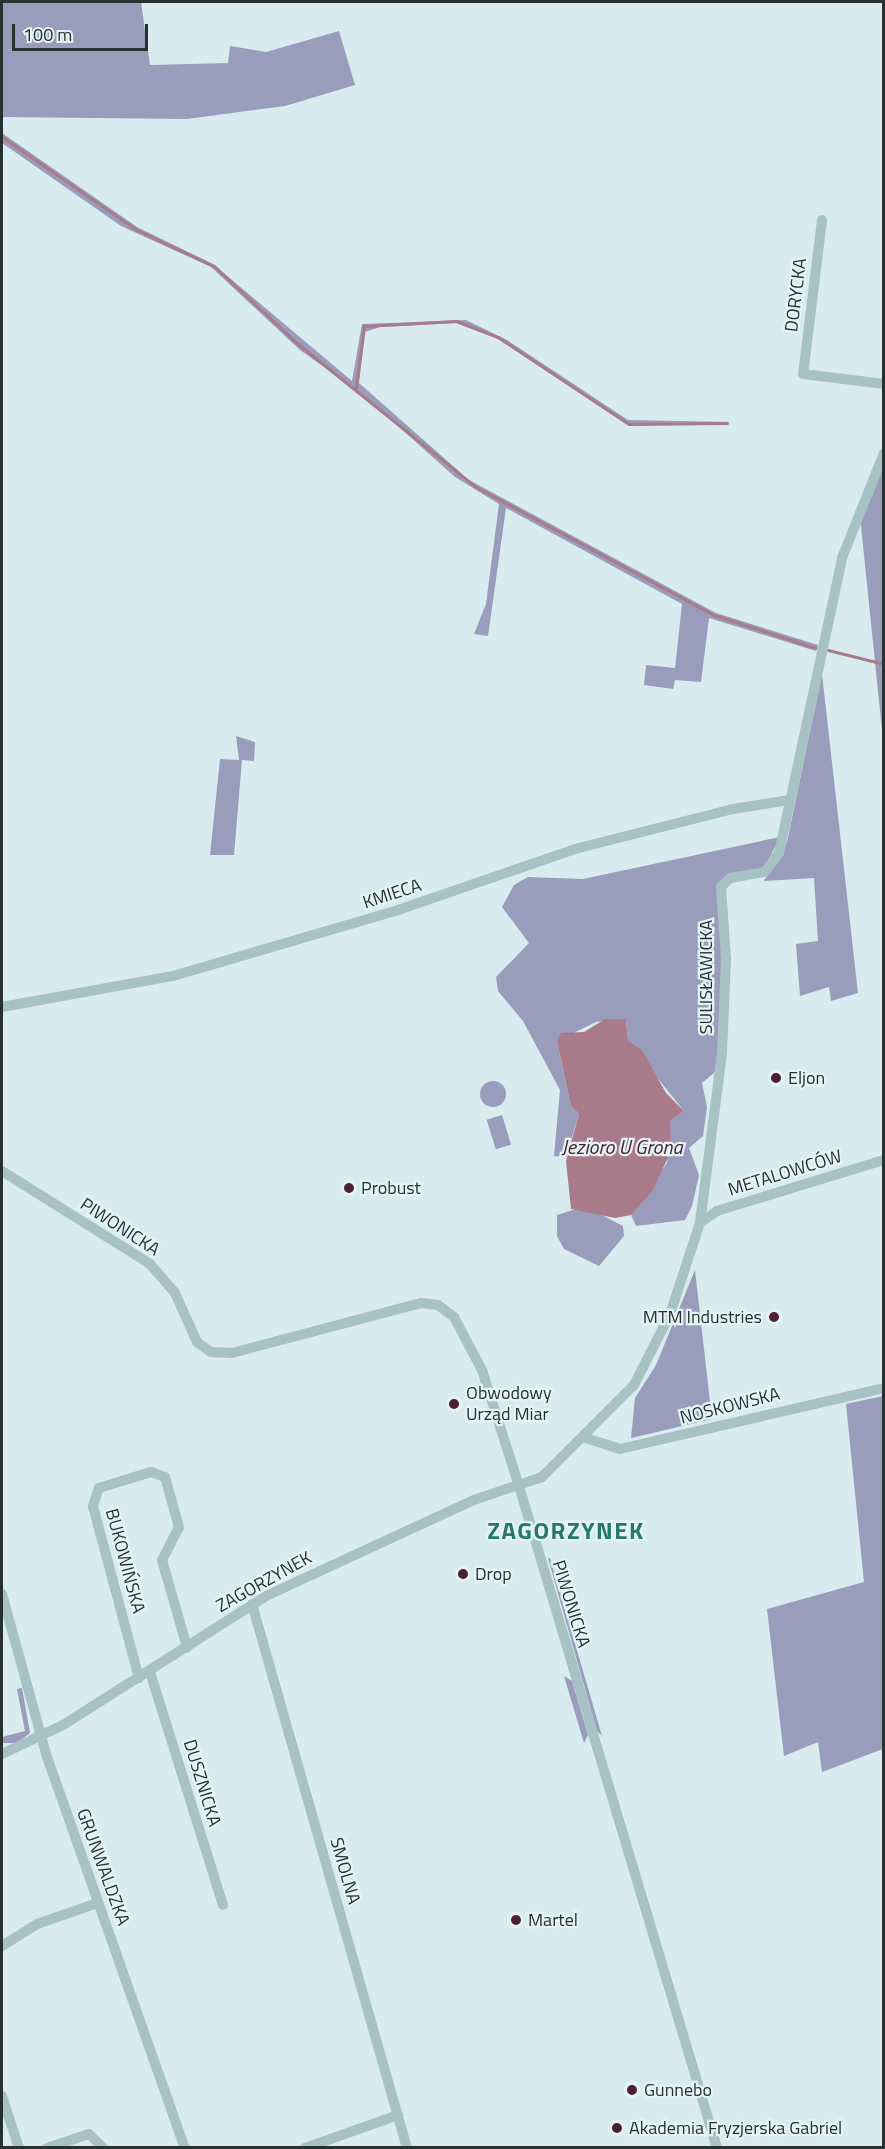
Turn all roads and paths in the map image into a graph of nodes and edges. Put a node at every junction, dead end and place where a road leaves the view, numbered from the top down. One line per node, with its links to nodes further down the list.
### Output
1 (822, 219): 2 (street, DORYCKA)
2 (884, 384)
3 (884, 453): 4 (street, SULISŁAWICKA)
4 (790, 800): 5 (street, KMIECA); 8 (street, SULISŁAWICKA)
5 (2, 1007)
6 (884, 1160): 8 (street, METALOWCÓW)
7 (2, 1171): 11 (street, PIWONICKA)
8 (700, 1223): 10 (street, SULISŁAWICKA)
9 (884, 1388): 10 (street, NOSKOWSKA)
10 (586, 1438): 11 (street, SULISŁAWICKA)
11 (519, 1486): 13 (street, ZAGORZYNEK); 30 (street, PIWONICKA)
12 (2, 1594): 17 (street, GRUNWALDZKA)
13 (252, 1604): 14 (street, ZAGORZYNEK); 23 (street, SMOLNA)
14 (187, 1647): 15 (street, ZAGORZYNEK); 16 (street, BUKOWIŃSKA)
15 (150, 1672): 16 (street, ZAGORZYNEK); 20 (street, DUSZNICKA)
16 (139, 1678): 17 (street, ZAGORZYNEK)
17 (40, 1737): 18 (street, ZAGORZYNEK); 19 (street, GRUNWALDZKA)
18 (2, 1754)
19 (99, 1903): 21 (street); 27 (street, GRUNWALDZKA)
20 (223, 1905)
21 (2, 1946)
22 (2, 2096): 24 (street)
23 (398, 2115): 28 (street); 29 (street, SMOLNA)
24 (19, 2148)
25 (47, 2148): 26 (street)
26 (103, 2148)
27 (185, 2148)
28 (305, 2148)
29 (406, 2148)
30 (717, 2148)

